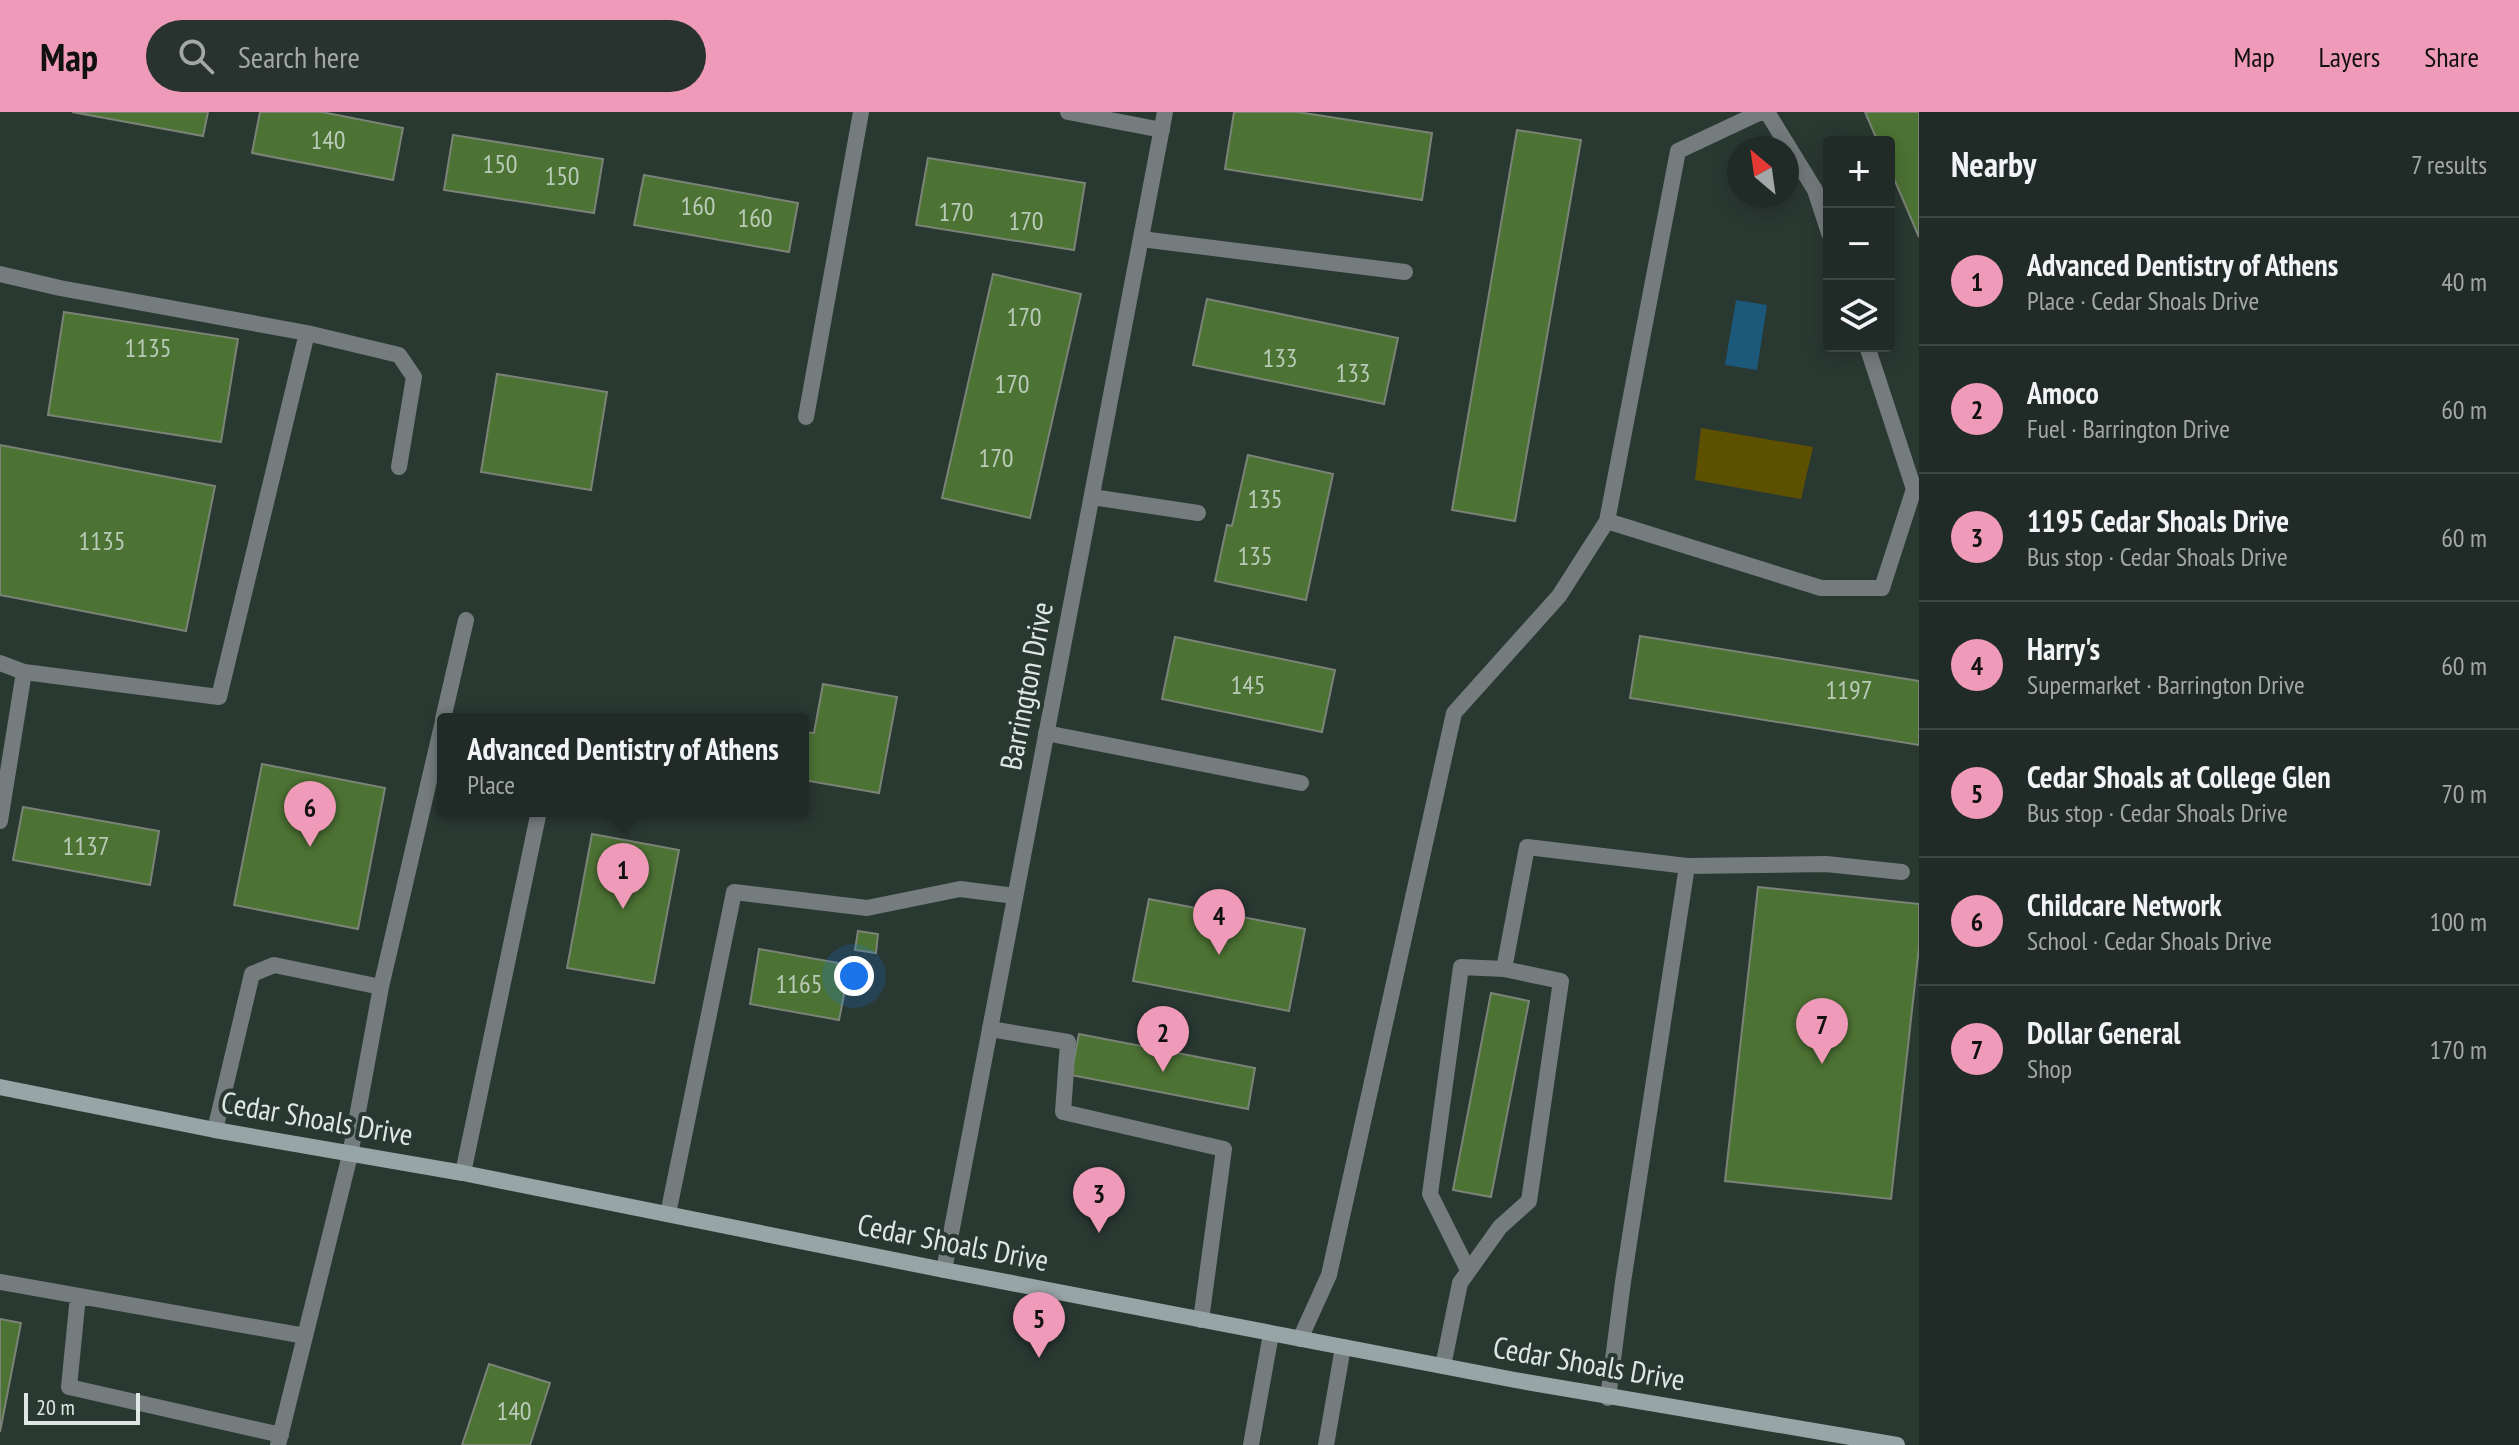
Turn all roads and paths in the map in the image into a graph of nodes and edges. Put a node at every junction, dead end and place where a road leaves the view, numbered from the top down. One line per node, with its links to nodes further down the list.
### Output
1 (861, 112): 12 (street)
2 (1068, 112): 5 (street)
3 (1165, 112): 5 (street, Barrington Drive)
4 (1764, 112): 6 (street); 16 (street)
5 (1162, 130): 7 (street, Barrington Drive)
6 (1823, 215)
7 (1141, 239): 8 (street); 14 (street, Barrington Drive)
8 (1405, 272)
9 (0, 274): 10 (street)
10 (307, 333): 13 (street); 19 (street)
11 (1869, 352): 16 (street)
12 (806, 417)
13 (399, 467)
14 (1092, 497): 15 (street); 21 (street, Barrington Drive)
15 (1198, 513)
16 (1607, 521): 44 (street)
17 (466, 620): 20 (street)
18 (0, 663): 19 (street)
19 (24, 672): 25 (street)
20 (445, 713)
21 (1046, 733): 23 (street); 28 (street, Barrington Drive)
22 (437, 746): 30 (street)
23 (1301, 783)
24 (538, 817): 35 (street)
25 (0, 821)
26 (1687, 866): 27 (street); 29 (street); 47 (street)
27 (1902, 872)
28 (1015, 896): 31 (street, Barrington Drive); 36 (street)
29 (1504, 969): 38 (street); 38 (street)
30 (381, 987): 33 (street); 34 (street)
31 (990, 1029): 37 (street, Barrington Drive); 41 (street)
32 (0, 1087): 33 (street, Cedar Shoals Drive)
33 (215, 1130): 34 (street, Cedar Shoals Drive)
34 (350, 1155): 35 (street, Cedar Shoals Drive); 43 (street)
35 (463, 1173): 36 (street, Cedar Shoals Drive)
36 (668, 1214): 37 (street, Cedar Shoals Drive)
37 (944, 1270): 41 (street, Cedar Shoals Drive)
38 (1468, 1270): 46 (street)
39 (0, 1282): 40 (street)
40 (78, 1296): 43 (street); 48 (street)
41 (1201, 1320): 42 (street, Cedar Shoals Drive)
42 (1271, 1334): 44 (street, Cedar Shoals Drive); 49 (street)
43 (305, 1336): 48 (street)
44 (1300, 1339): 45 (street, Cedar Shoals Drive)
45 (1343, 1347): 46 (street, Cedar Shoals Drive); 50 (street)
46 (1443, 1366): 47 (street, Cedar Shoals Drive)
47 (1608, 1398): 51 (street, Cedar Shoals Drive)
48 (280, 1440)
49 (1251, 1445)
50 (1326, 1445)
51 (1897, 1445)

